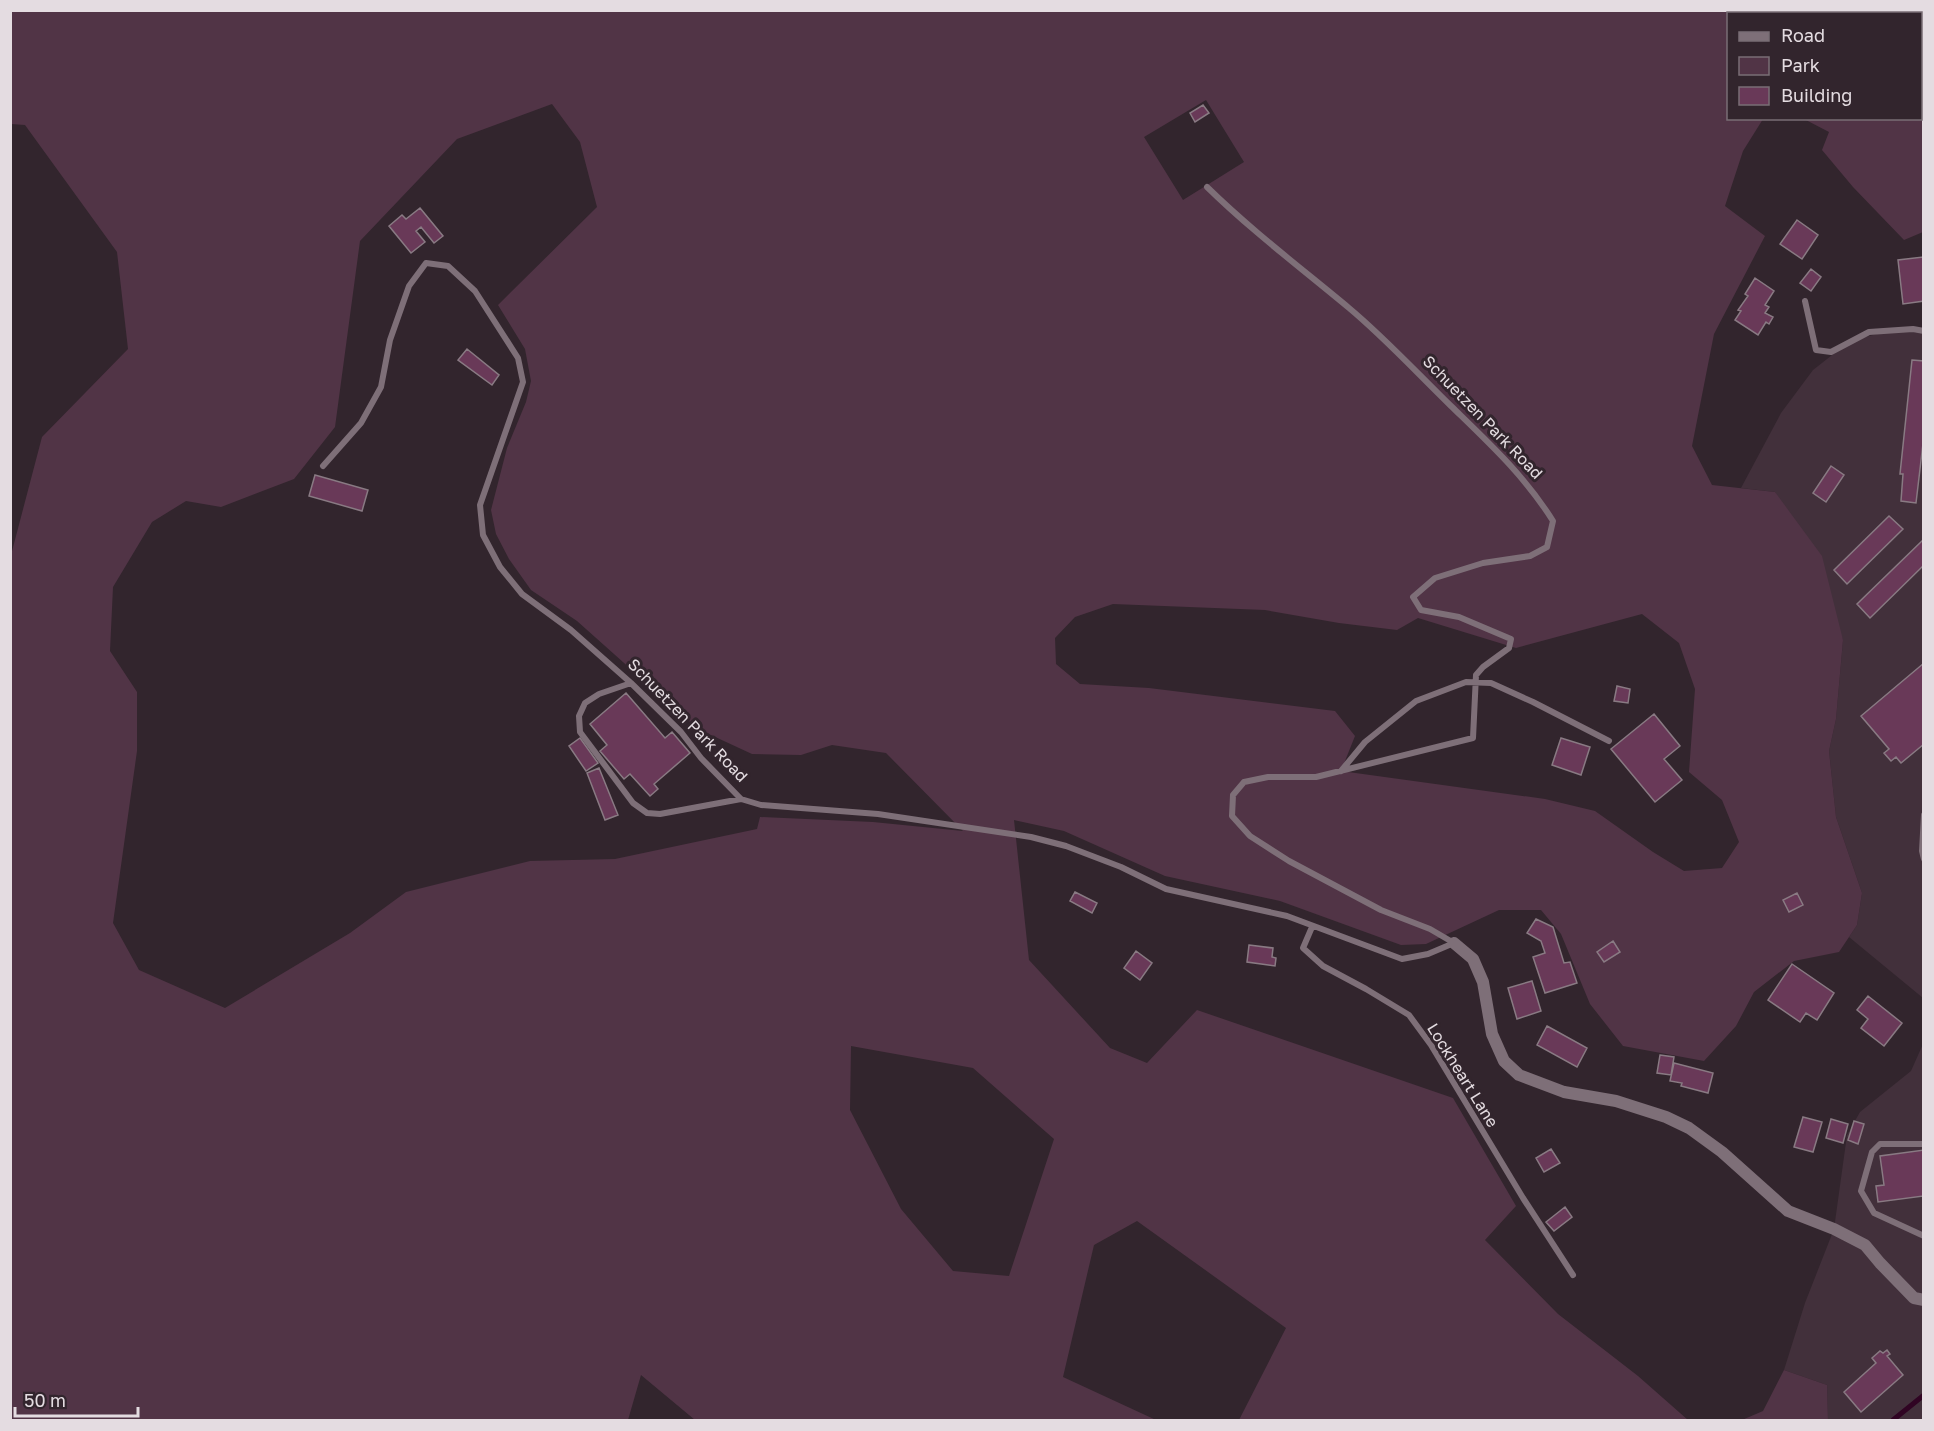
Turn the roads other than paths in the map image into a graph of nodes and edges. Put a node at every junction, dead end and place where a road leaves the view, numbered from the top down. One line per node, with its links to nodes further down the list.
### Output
1 (1207, 187): 5 (lane, Schuetzen Park Road)
2 (1805, 301): 3 (lane)
3 (1923, 331)
4 (323, 466): 6 (lane, Schuetzen Park Road)
5 (1474, 682): 7 (lane); 8 (lane); 8 (lane)
6 (631, 683): 9 (lane, Schuetzen Park Road); 9 (lane)
7 (1609, 741)
8 (1341, 771): 13 (lane)
9 (741, 799): 12 (lane, Schuetzen Park Road)
10 (1923, 815): 11 (lane)
11 (1923, 859)
12 (1312, 927): 13 (lane, Schuetzen Park Road); 16 (lane, Lockheart Lane)
13 (1454, 943): 17 (street)
14 (1923, 1144): 15 (lane)
15 (1923, 1236)
16 (1573, 1275)
17 (1923, 1300)

